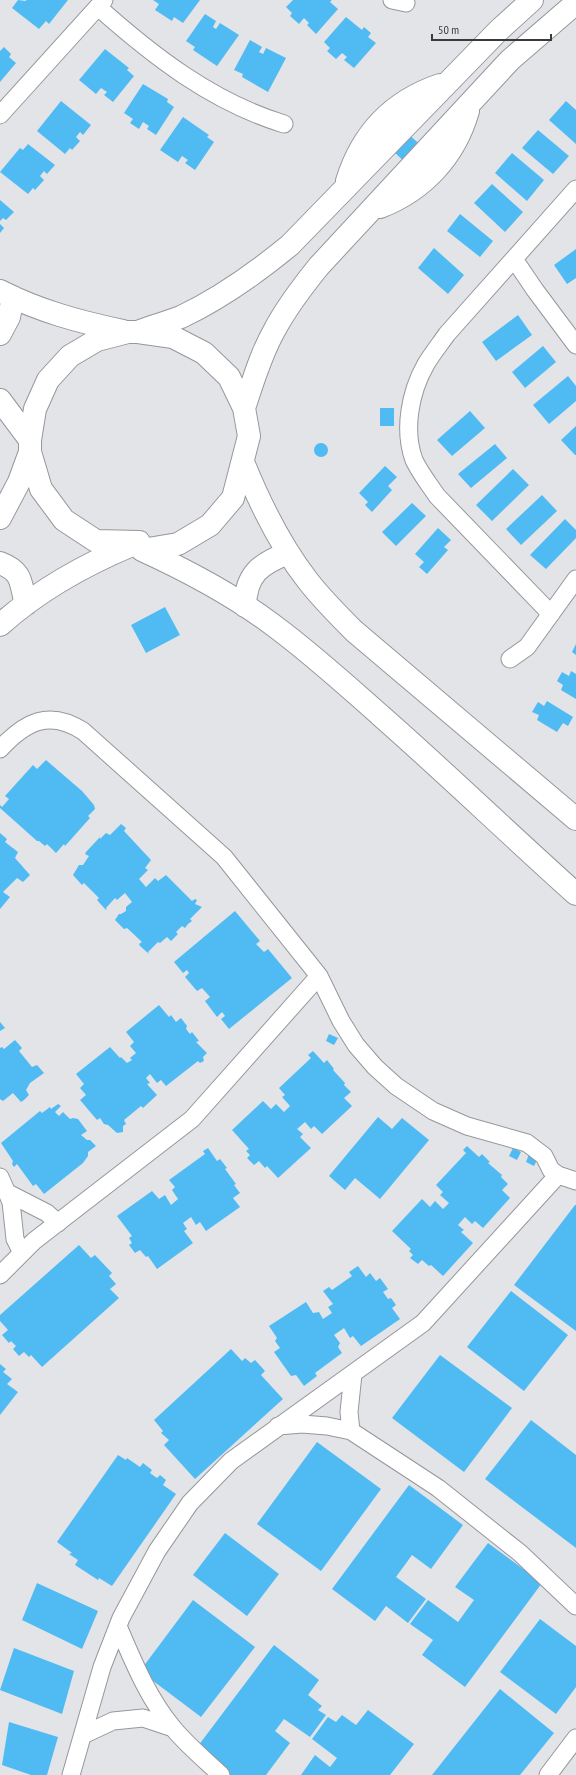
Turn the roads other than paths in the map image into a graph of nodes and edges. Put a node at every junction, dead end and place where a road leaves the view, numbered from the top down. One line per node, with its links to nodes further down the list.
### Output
1 (532, 0): 4 (street)
2 (576, 3): 6 (street)
3 (101, 4): 7 (street); 9 (street)
4 (448, 82): 5 (street); 13 (street)
5 (432, 98): 8 (street); 10 (street)
6 (471, 102): 8 (street); 14 (street)
7 (0, 115)
8 (456, 118): 11 (street)
9 (284, 124)
10 (365, 168): 11 (street); 13 (street)
11 (390, 189): 14 (street)
12 (576, 189): 15 (street)
13 (344, 190): 17 (street)
14 (371, 210): 21 (street)
15 (514, 259): 19 (street); 31 (street)
16 (6, 294): 17 (street); 18 (street)
17 (133, 332): 21 (street); 22 (street)
18 (0, 334)
19 (576, 345)
20 (0, 400): 22 (street)
21 (244, 408): 23 (street)
22 (30, 446): 24 (street); 25 (street)
23 (243, 462): 25 (street); 26 (street)
24 (0, 518)
25 (141, 546): 29 (street); 30 (street)
26 (288, 553): 30 (street); 35 (street)
27 (0, 563): 29 (street)
28 (576, 579): 31 (street)
29 (26, 604): 32 (street)
30 (245, 606): 36 (street)
31 (551, 614): 33 (street)
32 (0, 625)
33 (510, 659)
34 (0, 749): 37 (street)
35 (576, 819)
36 (576, 894)
37 (319, 976): 38 (street); 41 (street)
38 (558, 1175): 39 (street); 44 (street)
39 (576, 1181)
40 (3, 1185): 41 (street); 42 (street)
41 (58, 1223): 42 (street)
42 (22, 1253): 43 (street)
43 (0, 1275)
44 (353, 1374): 45 (street); 46 (street)
45 (278, 1426): 46 (street); 48 (street)
46 (351, 1431): 47 (street)
47 (576, 1606)
48 (118, 1626): 49 (street); 50 (street)
49 (173, 1728): 50 (street); 53 (street)
50 (83, 1735): 52 (street)
51 (576, 1738): 54 (street)
52 (71, 1775)
53 (221, 1775)
54 (548, 1775)

